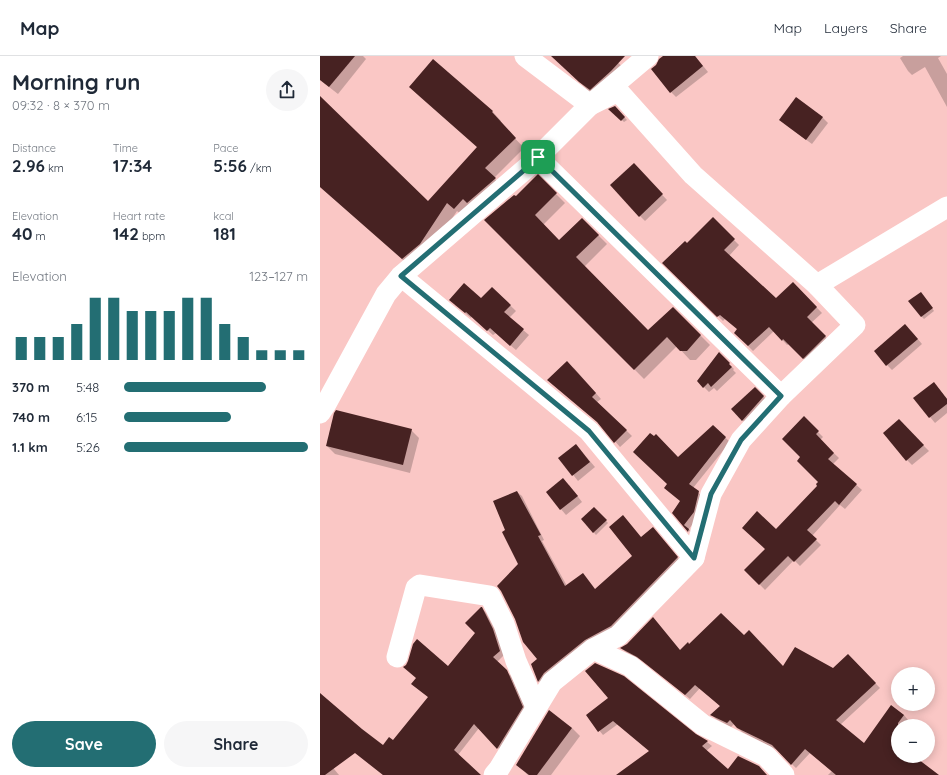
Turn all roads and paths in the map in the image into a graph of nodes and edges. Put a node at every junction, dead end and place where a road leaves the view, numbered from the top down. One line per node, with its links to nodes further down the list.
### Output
1 (525, 56): 3 (street)
2 (648, 56): 3 (street)
3 (590, 105): 4 (street); 7 (street)
4 (538, 157): 6 (street); 8 (street)
5 (947, 207): 7 (street)
6 (401, 276): 9 (street); 10 (street)
7 (817, 285): 8 (street)
8 (781, 396): 10 (street)
9 (320, 413)
10 (694, 558): 11 (street)
11 (593, 649): 13 (street); 15 (street)
12 (397, 657): 13 (street)
13 (536, 707): 14 (street)
14 (494, 775)
15 (784, 775)

